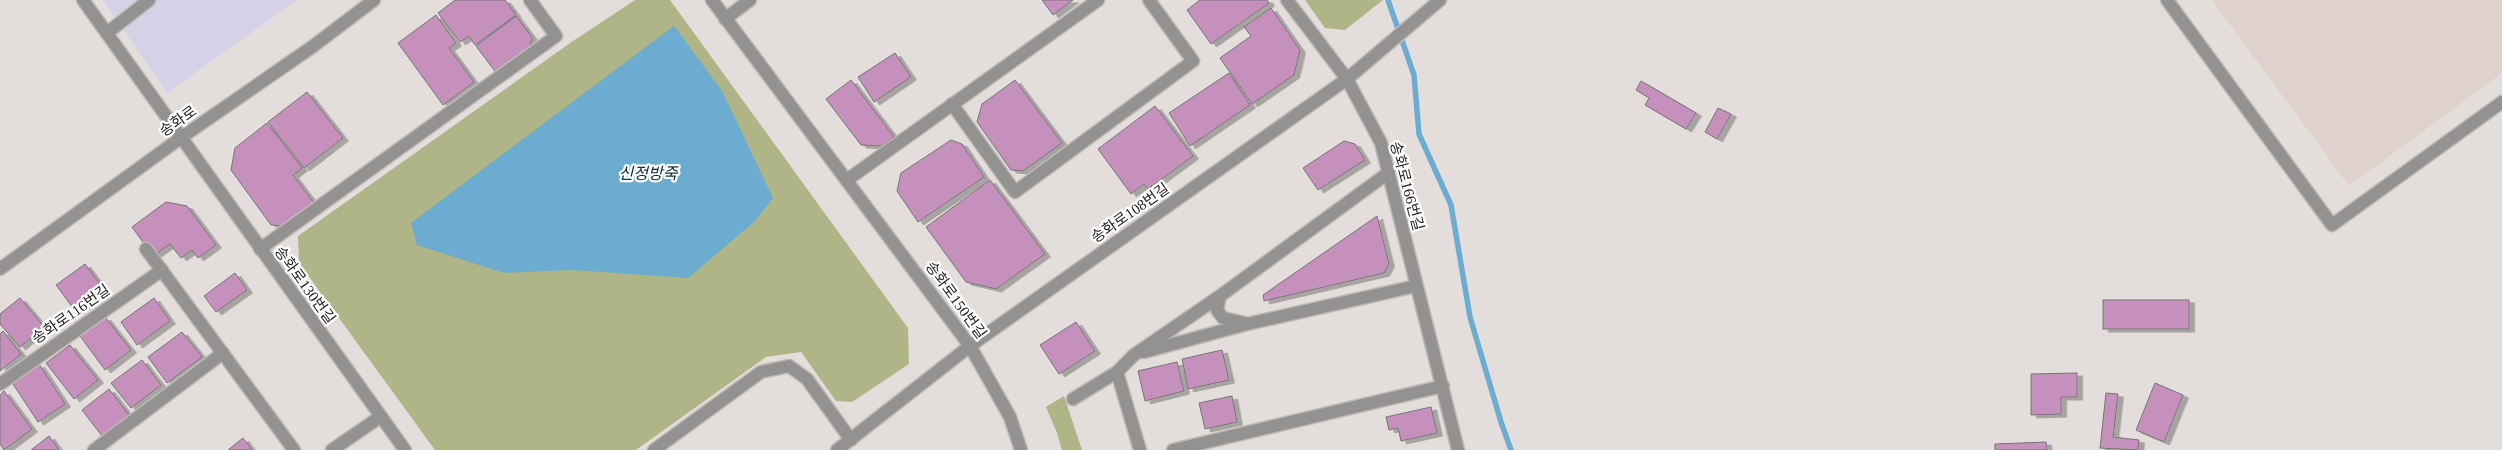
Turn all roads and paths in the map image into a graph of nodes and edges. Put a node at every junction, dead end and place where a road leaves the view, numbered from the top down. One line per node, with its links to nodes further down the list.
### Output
1 (83, 0): 13 (street, 송화로130번길)
2 (149, 0): 13 (street)
3 (374, 0): 17 (street, 송화로)
4 (530, 0): 21 (street)
5 (712, 0): 12 (street, 송화로150번길)
6 (750, 0): 12 (street)
7 (1098, 0): 16 (street)
8 (1149, 0): 16 (street)
9 (1287, 0): 14 (street, 송화로166번길)
10 (1440, 0): 14 (street, 송화로108번길)
11 (2167, 0): 15 (street)
12 (725, 19): 19 (street, 송화로150번길)
13 (107, 33): 17 (street, 송화로130번길)
14 (1347, 79): 18 (street, 송화로166번길); 27 (street, 송화로108번길)
15 (2502, 102)
16 (952, 104): 19 (street)
17 (182, 137): 21 (street, 송화로130번길); 22 (street, 송화로)
18 (1388, 173): 24 (street, 송화로166번길); 25 (street)
19 (847, 180): 27 (street, 송화로150번길)
20 (146, 250): 23 (street)
21 (260, 250): 34 (street, 송화로130번길)
22 (0, 269)
23 (162, 270): 28 (street); 31 (street, 송화로116번길)
24 (1416, 286): 26 (street); 32 (street, 송화로166번길)
25 (1220, 296): 26 (street); 29 (street)
26 (1247, 324): 29 (street)
27 (970, 346): 35 (street, 송화로108번길); 42 (street, 송화로150번길)
28 (223, 353): 36 (street); 37 (street)
29 (1134, 355): 30 (street)
30 (1117, 372): 33 (street); 43 (street)
31 (0, 384)
32 (1443, 386): 44 (street); 45 (street, 송화로166번길)
33 (1073, 399)
34 (380, 417): 38 (street); 39 (street, 송화로130번길)
35 (851, 440): 40 (street); 41 (street, 송화로108번길)
36 (94, 450)
37 (294, 450)
38 (332, 450)
39 (405, 450)
40 (654, 450)
41 (837, 450)
42 (1021, 450)
43 (1140, 450)
44 (1173, 450)
45 (1458, 450)

